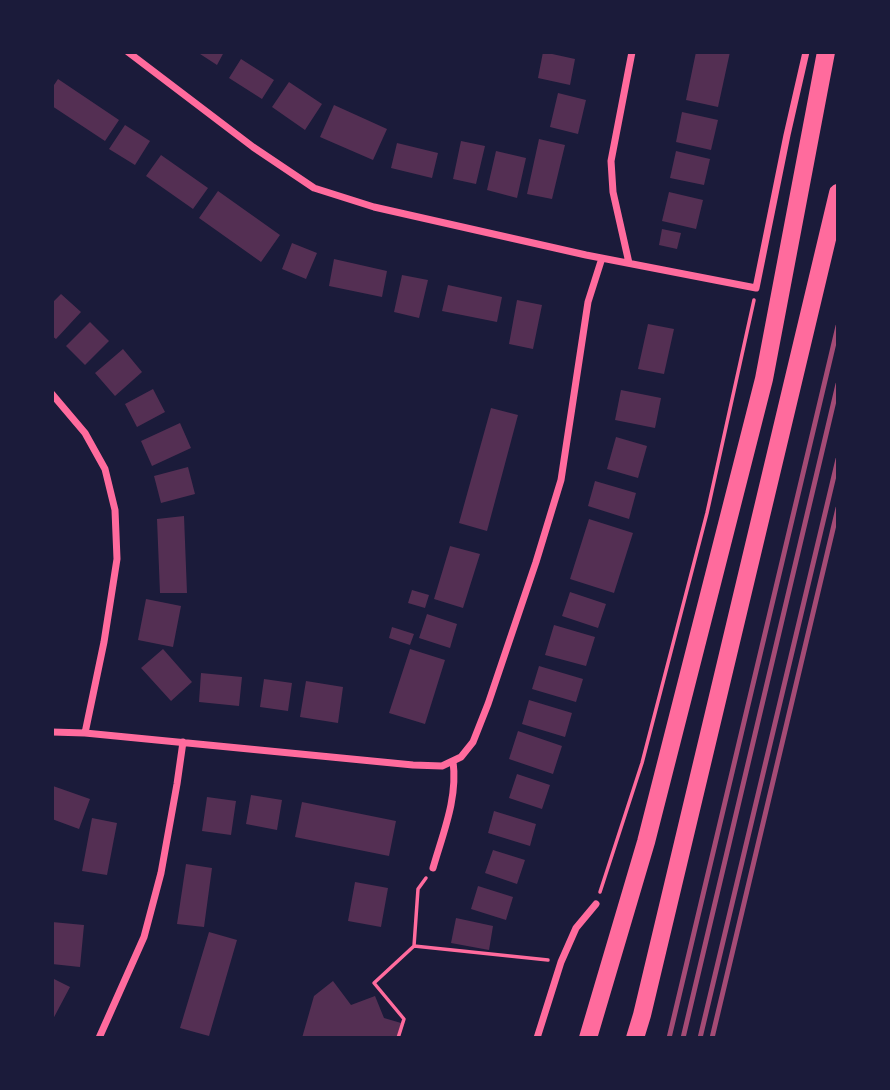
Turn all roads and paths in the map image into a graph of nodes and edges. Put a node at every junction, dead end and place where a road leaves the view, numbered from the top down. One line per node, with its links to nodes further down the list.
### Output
1 (128, 52): 6 (street)
2 (632, 52): 7 (street)
3 (806, 52): 8 (street)
4 (826, 52): 21 (highway)
5 (838, 192): 22 (highway)
6 (602, 258): 7 (street); 13 (street)
7 (629, 263): 8 (street)
8 (756, 288): 15 (path)
9 (52, 394): 11 (street)
10 (52, 732): 11 (street)
11 (85, 733): 12 (street)
12 (183, 742): 13 (street); 18 (street)
13 (453, 761): 14 (street)
14 (433, 868): 16 (path)
15 (596, 904): 17 (street)
16 (414, 946): 17 (path); 19 (path)
17 (561, 962): 20 (street)
18 (99, 1038)
19 (398, 1038)
20 (537, 1038)
21 (588, 1038)
22 (635, 1038)

